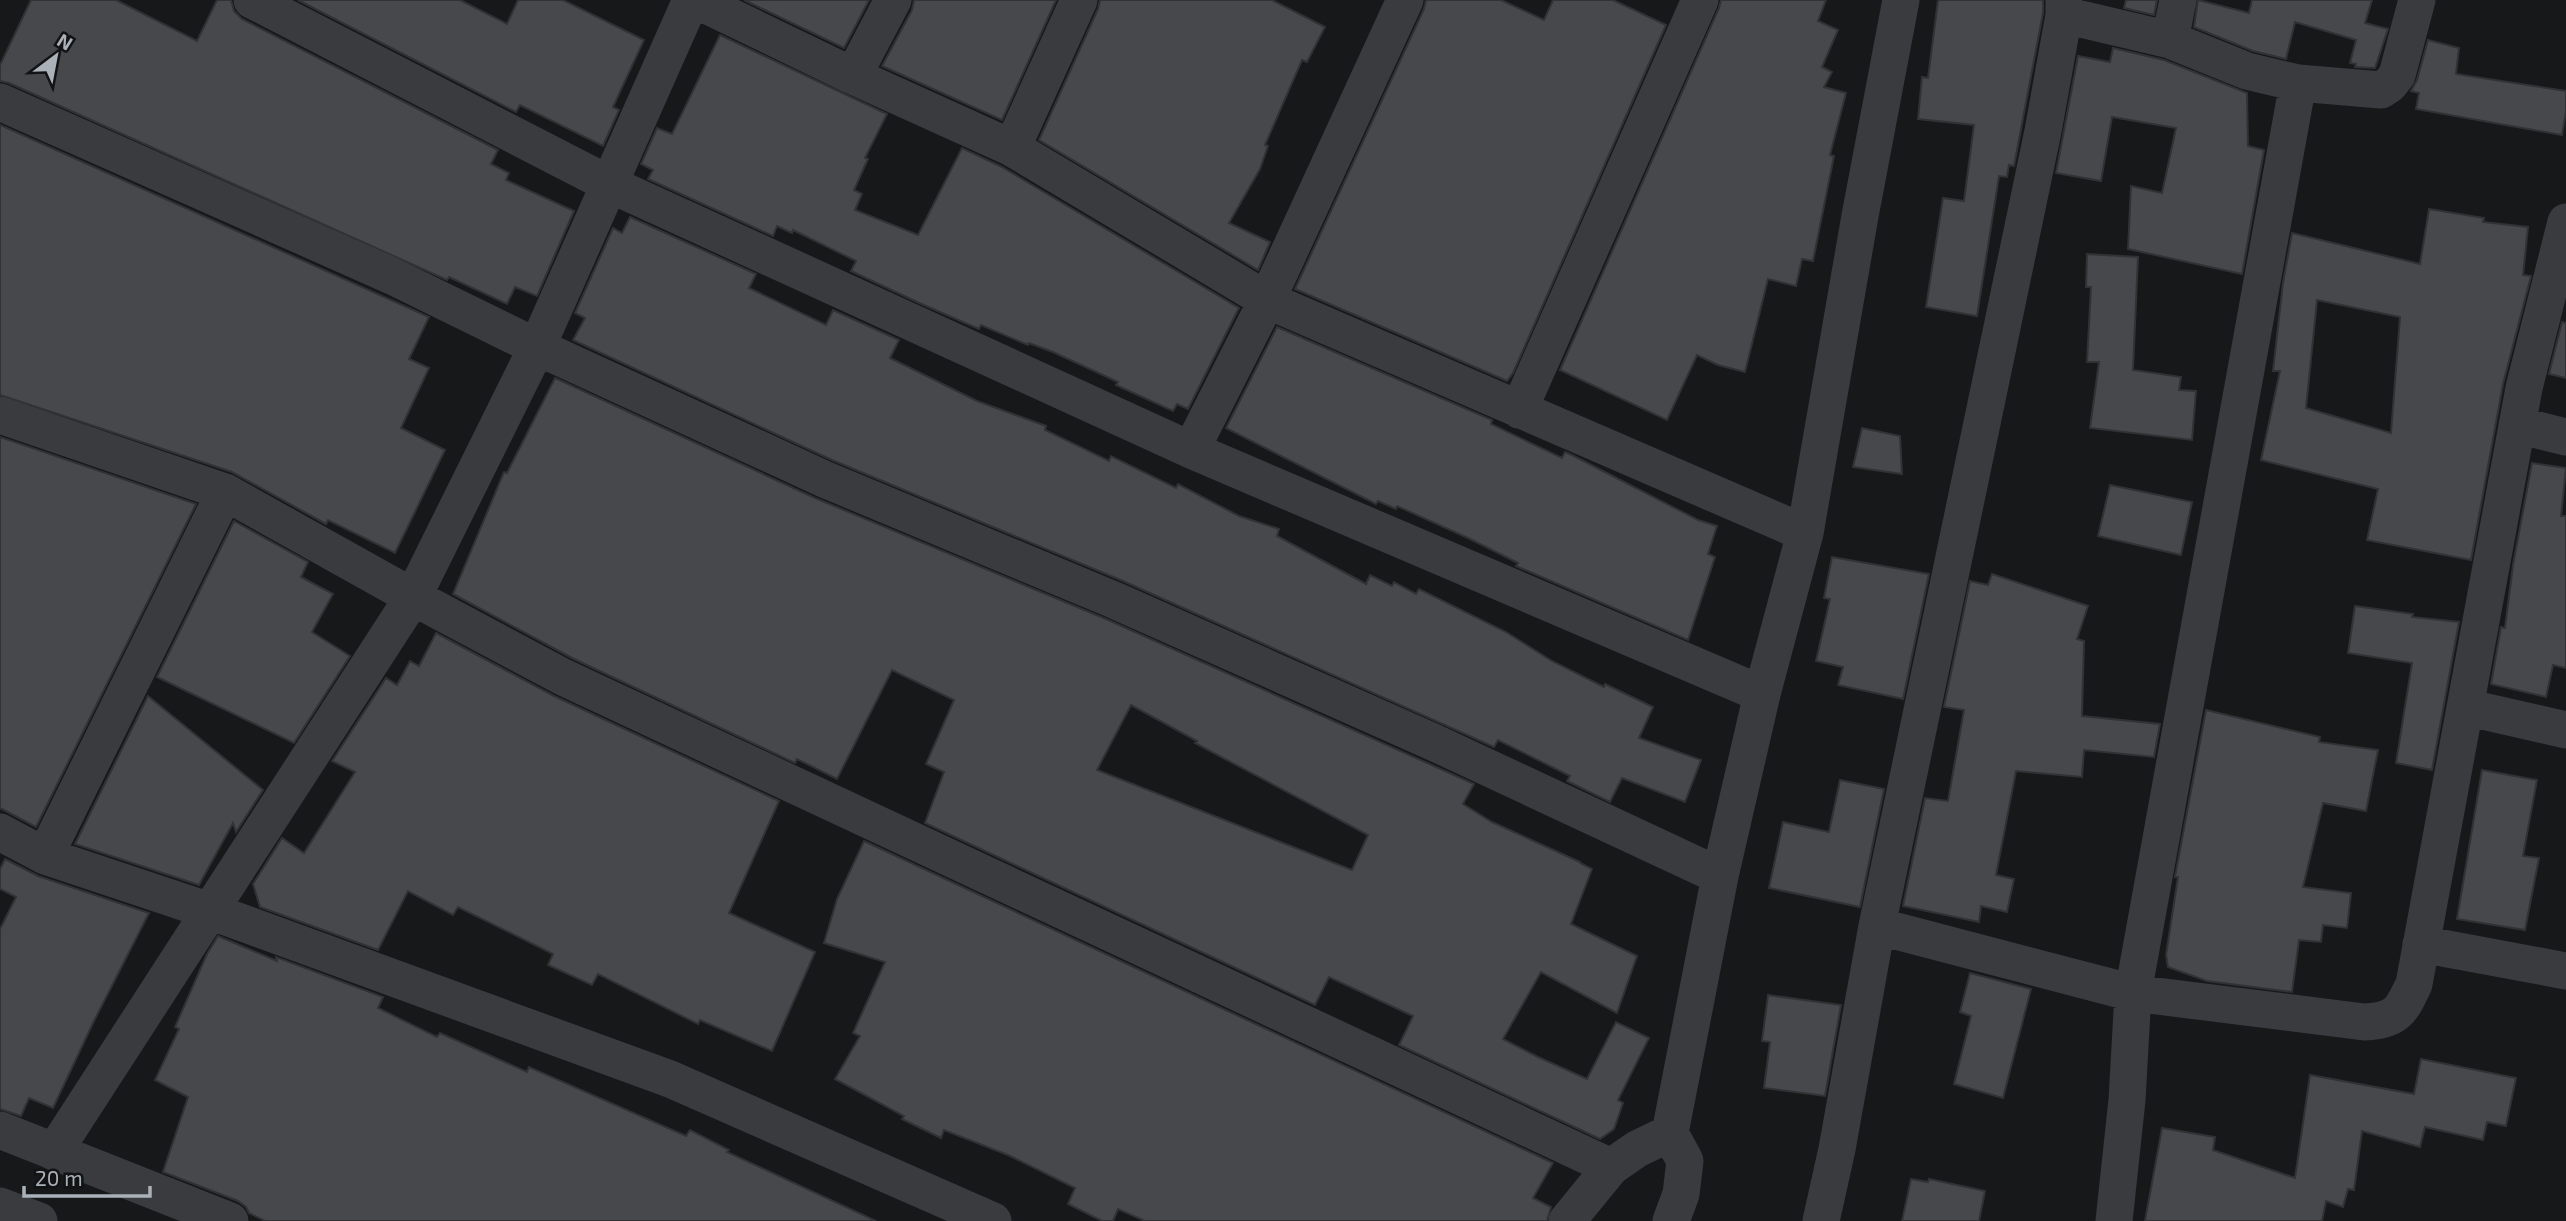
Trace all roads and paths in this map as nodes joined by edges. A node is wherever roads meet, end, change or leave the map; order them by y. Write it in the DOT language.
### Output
graph roads {
  1 [pos="252,0"];
  2 [pos="694,0"];
  3 [pos="892,0"];
  4 [pos="1079,0"];
  5 [pos="1405,0"];
  6 [pos="1700,0"];
  7 [pos="1901,0"];
  8 [pos="2178,0"];
  9 [pos="2417,0"];
  10 [pos="2064,7"];
  11 [pos="2170,40"];
  12 [pos="853,76"];
  13 [pos="2298,83"];
  14 [pos="0,102"];
  15 [pos="1012,148"];
  16 [pos="609,184"];
  17 [pos="2566,222"];
  18 [pos="2558,291"];
  19 [pos="1267,300"];
  20 [pos="537,347"];
  21 [pos="1520,410"];
  22 [pos="0,415"];
  23 [pos="2517,425"];
  24 [pos="2566,437"];
  25 [pos="1191,450"];
  26 [pos="225,492"];
  27 [pos="1805,533"];
  28 [pos="414,597"];
  29 [pos="1762,694"];
  30 [pos="2465,707"];
  31 [pos="2566,730"];
  32 [pos="0,832"];
  33 [pos="45,856"];
  34 [pos="1720,876"];
  35 [pos="210,911"];
  36 [pos="1877,926"];
  37 [pos="2421,944"];
  38 [pos="2566,971"];
  39 [pos="2133,993"];
  40 [pos="0,1130"];
  41 [pos="1670,1133"];
  42 [pos="54,1152"];
  43 [pos="1611,1167"];
  44 [pos="0,1206"];
  45 [pos="39,1221"];
  46 [pos="230,1221"];
  47 [pos="993,1221"];
  48 [pos="1567,1221"];
  49 [pos="1671,1221"];
  50 [pos="1821,1221"];
  51 [pos="2114,1221"];
  1 -- 16 [label="street"];
  2 -- 12 [label="street"];
  2 -- 16 [label="street"];
  3 -- 12 [label="street"];
  4 -- 15 [label="street"];
  5 -- 19 [label="street"];
  6 -- 21 [label="street"];
  7 -- 27 [label="street"];
  8 -- 11 [label="street"];
  9 -- 13 [label="street"];
  10 -- 11 [label="street"];
  10 -- 36 [label="street"];
  11 -- 13 [label="street"];
  12 -- 15 [label="street"];
  13 -- 39 [label="street"];
  14 -- 20 [label="street"];
  15 -- 19 [label="street"];
  16 -- 20 [label="street"];
  16 -- 25 [label="street"];
  17 -- 18 [label="street"];
  18 -- 23 [label="street"];
  19 -- 21 [label="street"];
  19 -- 25 [label="street"];
  20 -- 28 [label="street"];
  20 -- 34 [label="street"];
  21 -- 27 [label="street"];
  22 -- 26 [label="street"];
  23 -- 24 [label="street"];
  23 -- 30 [label="street"];
  25 -- 29 [label="street"];
  26 -- 28 [label="street"];
  26 -- 33 [label="street"];
  27 -- 29 [label="street"];
  28 -- 35 [label="street"];
  28 -- 43 [label="street"];
  29 -- 34 [label="street"];
  30 -- 31 [label="street"];
  30 -- 37 [label="street"];
  32 -- 33 [label="street"];
  33 -- 35 [label="street"];
  34 -- 41 [label="street"];
  35 -- 42 [label="street"];
  35 -- 47 [label="street"];
  36 -- 39 [label="street"];
  36 -- 50 [label="street"];
  37 -- 38 [label="street"];
  37 -- 39 [label="street"];
  39 -- 51 [label="street"];
  40 -- 42 [label="street"];
  41 -- 43 [label="street"];
  41 -- 49 [label="street"];
  42 -- 46 [label="street"];
  43 -- 48 [label="street"];
  44 -- 45 [label="street"];
}
